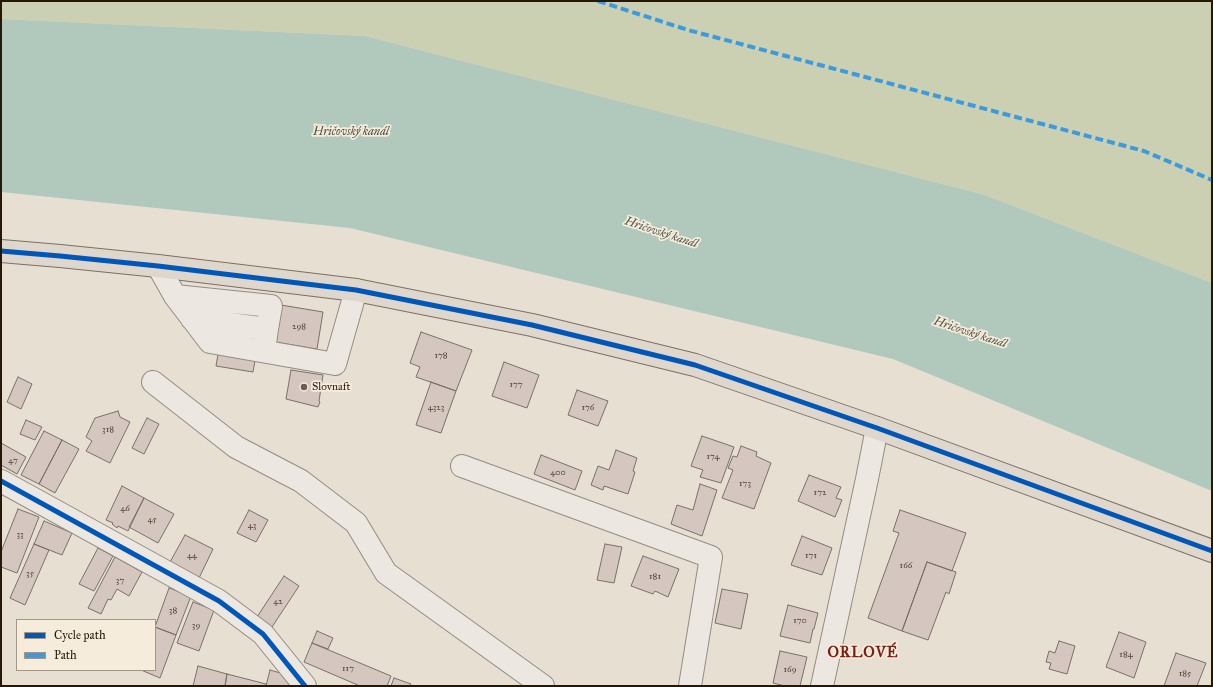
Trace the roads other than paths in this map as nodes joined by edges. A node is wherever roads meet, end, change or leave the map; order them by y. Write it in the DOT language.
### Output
graph roads {
  1 [pos="1,251"];
  2 [pos="158,266"];
  3 [pos="356,290"];
  4 [pos="175,296"];
  5 [pos="192,319"];
  6 [pos="267,329"];
  7 [pos="264,351"];
  8 [pos="153,382"];
  9 [pos="877,428"];
  10 [pos="462,466"];
  11 [pos="1,481"];
  12 [pos="1212,551"];
  13 [pos="305,686"];
  14 [pos="543,686"];
  15 [pos="690,686"];
  16 [pos="822,686"];
  1 -- 2 [label="main road"];
  2 -- 3 [label="main road"];
  2 -- 4 [label="street"];
  3 -- 7 [label="street"];
  3 -- 9 [label="main road"];
  4 -- 5 [label="street"];
  4 -- 6 [label="street"];
  5 -- 6 [label="street"];
  5 -- 7 [label="street"];
  6 -- 7 [label="street"];
  8 -- 14 [label="street"];
  9 -- 12 [label="main road"];
  9 -- 16 [label="street"];
  10 -- 15 [label="street"];
  11 -- 13 [label="street"];
}
